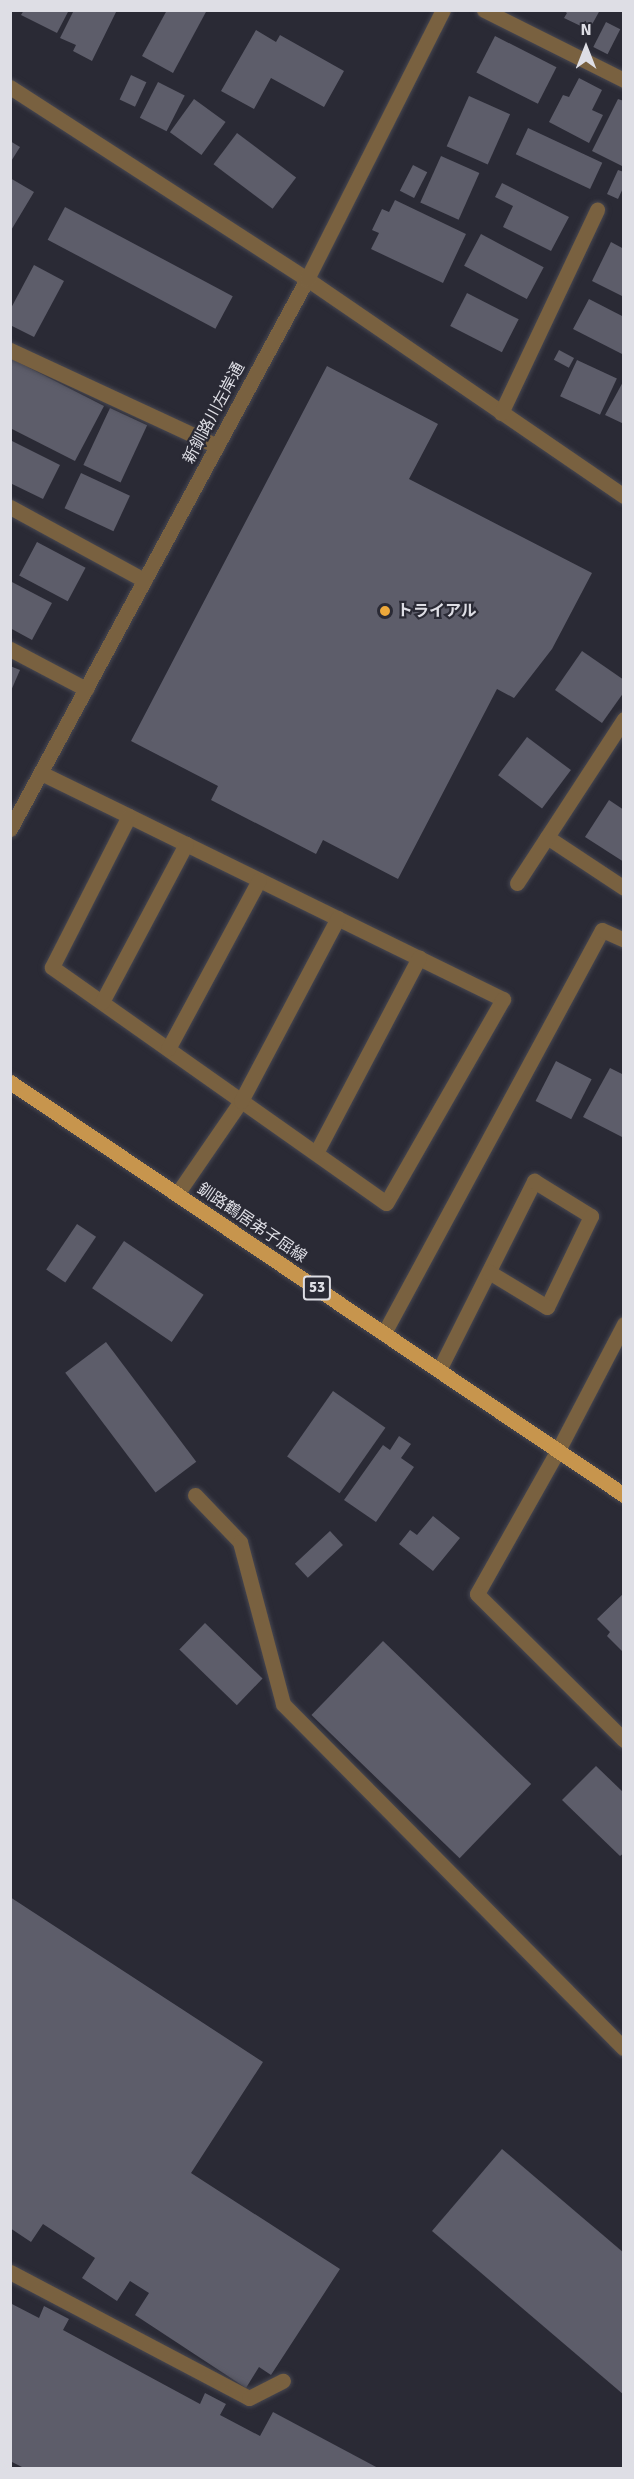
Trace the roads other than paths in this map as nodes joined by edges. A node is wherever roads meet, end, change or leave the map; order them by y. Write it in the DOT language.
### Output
graph roads {
  1 [pos="443,10"];
  2 [pos="484,10"];
  3 [pos="624,80"];
  4 [pos="10,87"];
  5 [pos="597,210"];
  6 [pos="307,279"];
  7 [pos="10,350"];
  8 [pos="501,412"];
  9 [pos="217,446"];
  10 [pos="624,496"];
  11 [pos="10,507"];
  12 [pos="144,580"];
  13 [pos="10,649"];
  14 [pos="86,689"];
  15 [pos="623,720"];
  16 [pos="41,773"];
  17 [pos="129,816"];
  18 [pos="10,829"];
  19 [pos="546,837"];
  20 [pos="186,844"];
  21 [pos="259,880"];
  22 [pos="517,883"];
  23 [pos="624,888"];
  24 [pos="338,918"];
  25 [pos="624,940"];
  26 [pos="419,958"];
  27 [pos="102,1002"];
  28 [pos="168,1049"];
  29 [pos="10,1082"];
  30 [pos="241,1101"];
  31 [pos="316,1153"];
  32 [pos="177,1194"];
  33 [pos="489,1272"];
  34 [pos="624,1324"];
  35 [pos="384,1333"];
  36 [pos="439,1370"];
  37 [pos="558,1450"];
  38 [pos="195,1495"];
  39 [pos="624,1495"];
  40 [pos="624,1740"];
  41 [pos="624,2048"];
  42 [pos="10,2272"];
  43 [pos="283,2381"];
  1 -- 6 [label="street, 新釧路川左岸通"];
  2 -- 3 [label="street"];
  4 -- 6 [label="street"];
  5 -- 8 [label="street"];
  6 -- 8 [label="street"];
  6 -- 9 [label="street, 新釧路川左岸通"];
  7 -- 9 [label="street"];
  8 -- 10 [label="street"];
  9 -- 12 [label="street, 新釧路川左岸通"];
  11 -- 12 [label="street"];
  12 -- 14 [label="street, 新釧路川左岸通"];
  13 -- 14 [label="street"];
  14 -- 16 [label="street, 新釧路川左岸通"];
  15 -- 19 [label="street"];
  16 -- 17 [label="street"];
  16 -- 18 [label="street, 新釧路川左岸通"];
  17 -- 20 [label="street"];
  17 -- 27 [label="street"];
  19 -- 22 [label="street"];
  19 -- 23 [label="street"];
  20 -- 21 [label="street"];
  20 -- 27 [label="street"];
  21 -- 24 [label="street"];
  21 -- 28 [label="street"];
  24 -- 26 [label="street"];
  24 -- 30 [label="street"];
  25 -- 35 [label="street"];
  26 -- 31 [label="street"];
  26 -- 31 [label="street"];
  27 -- 28 [label="street"];
  28 -- 30 [label="street"];
  29 -- 32 [label="main road, 釧路鶴居弟子屈線 / 53"];
  30 -- 31 [label="street"];
  30 -- 32 [label="street"];
  32 -- 35 [label="main road, 釧路鶴居弟子屈線 / 53"];
  33 -- 33 [label="street"];
  33 -- 36 [label="street"];
  34 -- 37 [label="street"];
  35 -- 36 [label="main road, 釧路鶴居弟子屈線 / 53"];
  36 -- 37 [label="main road, 釧路鶴居弟子屈線 / 53"];
  37 -- 39 [label="main road, 釧路鶴居弟子屈線 / 53"];
  37 -- 40 [label="street"];
  38 -- 41 [label="street"];
  42 -- 43 [label="street"];
}
